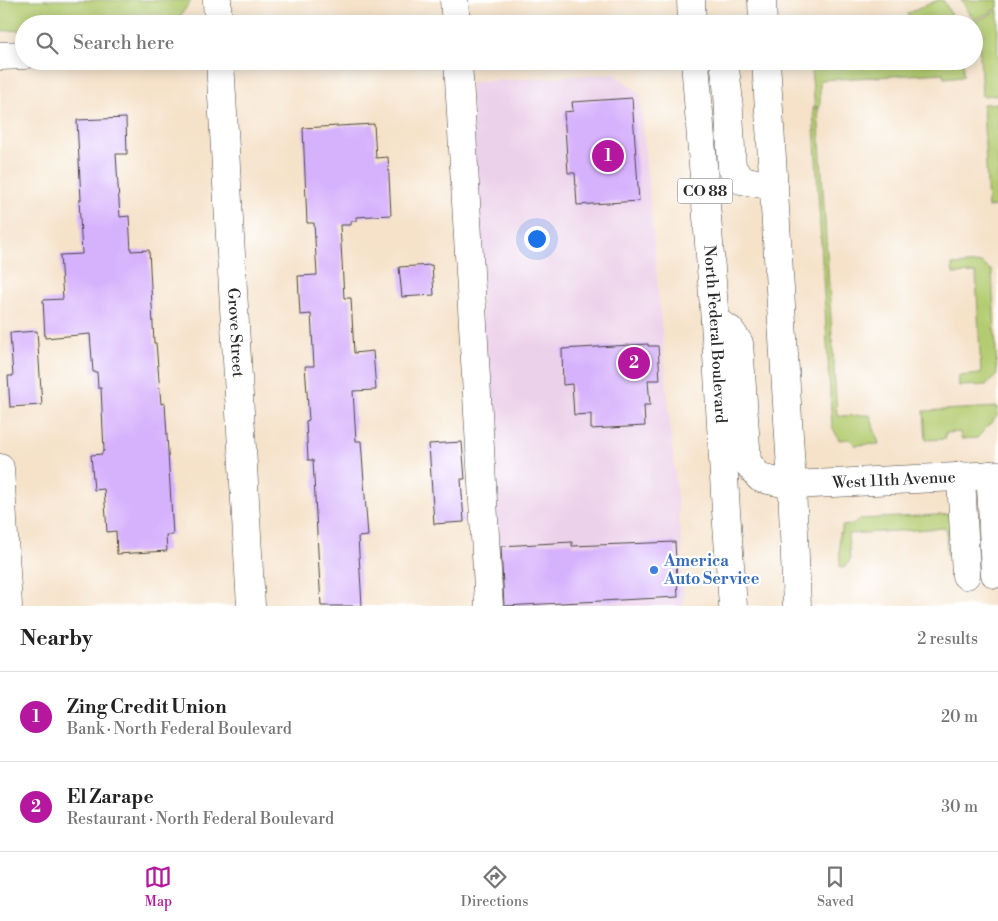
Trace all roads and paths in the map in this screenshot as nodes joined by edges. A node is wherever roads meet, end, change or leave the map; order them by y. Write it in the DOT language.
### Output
graph roads {
  1 [pos="217,0"];
  2 [pos="454,0"];
  3 [pos="691,0"];
  4 [pos="762,0"];
  5 [pos="218,15"];
  6 [pos="455,15"];
  7 [pos="692,15"];
  8 [pos="763,15"];
  9 [pos="15,55"];
  10 [pos="0,56"];
  11 [pos="221,70"];
  12 [pos="459,70"];
  13 [pos="696,70"];
  14 [pos="725,70"];
  15 [pos="767,70"];
  16 [pos="774,186"];
  17 [pos="715,321"];
  18 [pos="0,468"];
  19 [pos="994,475"];
  20 [pos="961,476"];
  21 [pos="792,485"];
  22 [pos="995,574"];
  23 [pos="966,575"];
  24 [pos="8,606"];
  25 [pos="251,606"];
  26 [pos="489,606"];
  27 [pos="734,606"];
  28 [pos="797,606"];
  1 -- 5 [label="main road"];
  2 -- 6 [label="main road"];
  3 -- 7 [label="main road"];
  4 -- 8 [label="main road"];
  9 -- 10 [label="main road"];
  11 -- 25 [label="main road, Grove Street"];
  12 -- 26 [label="main road"];
  13 -- 17 [label="main road, North Federal Boulevard / CO 88"];
  14 -- 16 [label="main road"];
  15 -- 16 [label="main road"];
  16 -- 21 [label="main road"];
  17 -- 21 [label="main road, West 11th Avenue"];
  17 -- 27 [label="main road, North Federal Boulevard / CO 88"];
  18 -- 24 [label="main road"];
  19 -- 20 [label="main road, West 11th Avenue"];
  19 -- 22 [label="main road"];
  20 -- 21 [label="main road, West 11th Avenue"];
  20 -- 23 [label="main road"];
  21 -- 28 [label="main road"];
}
